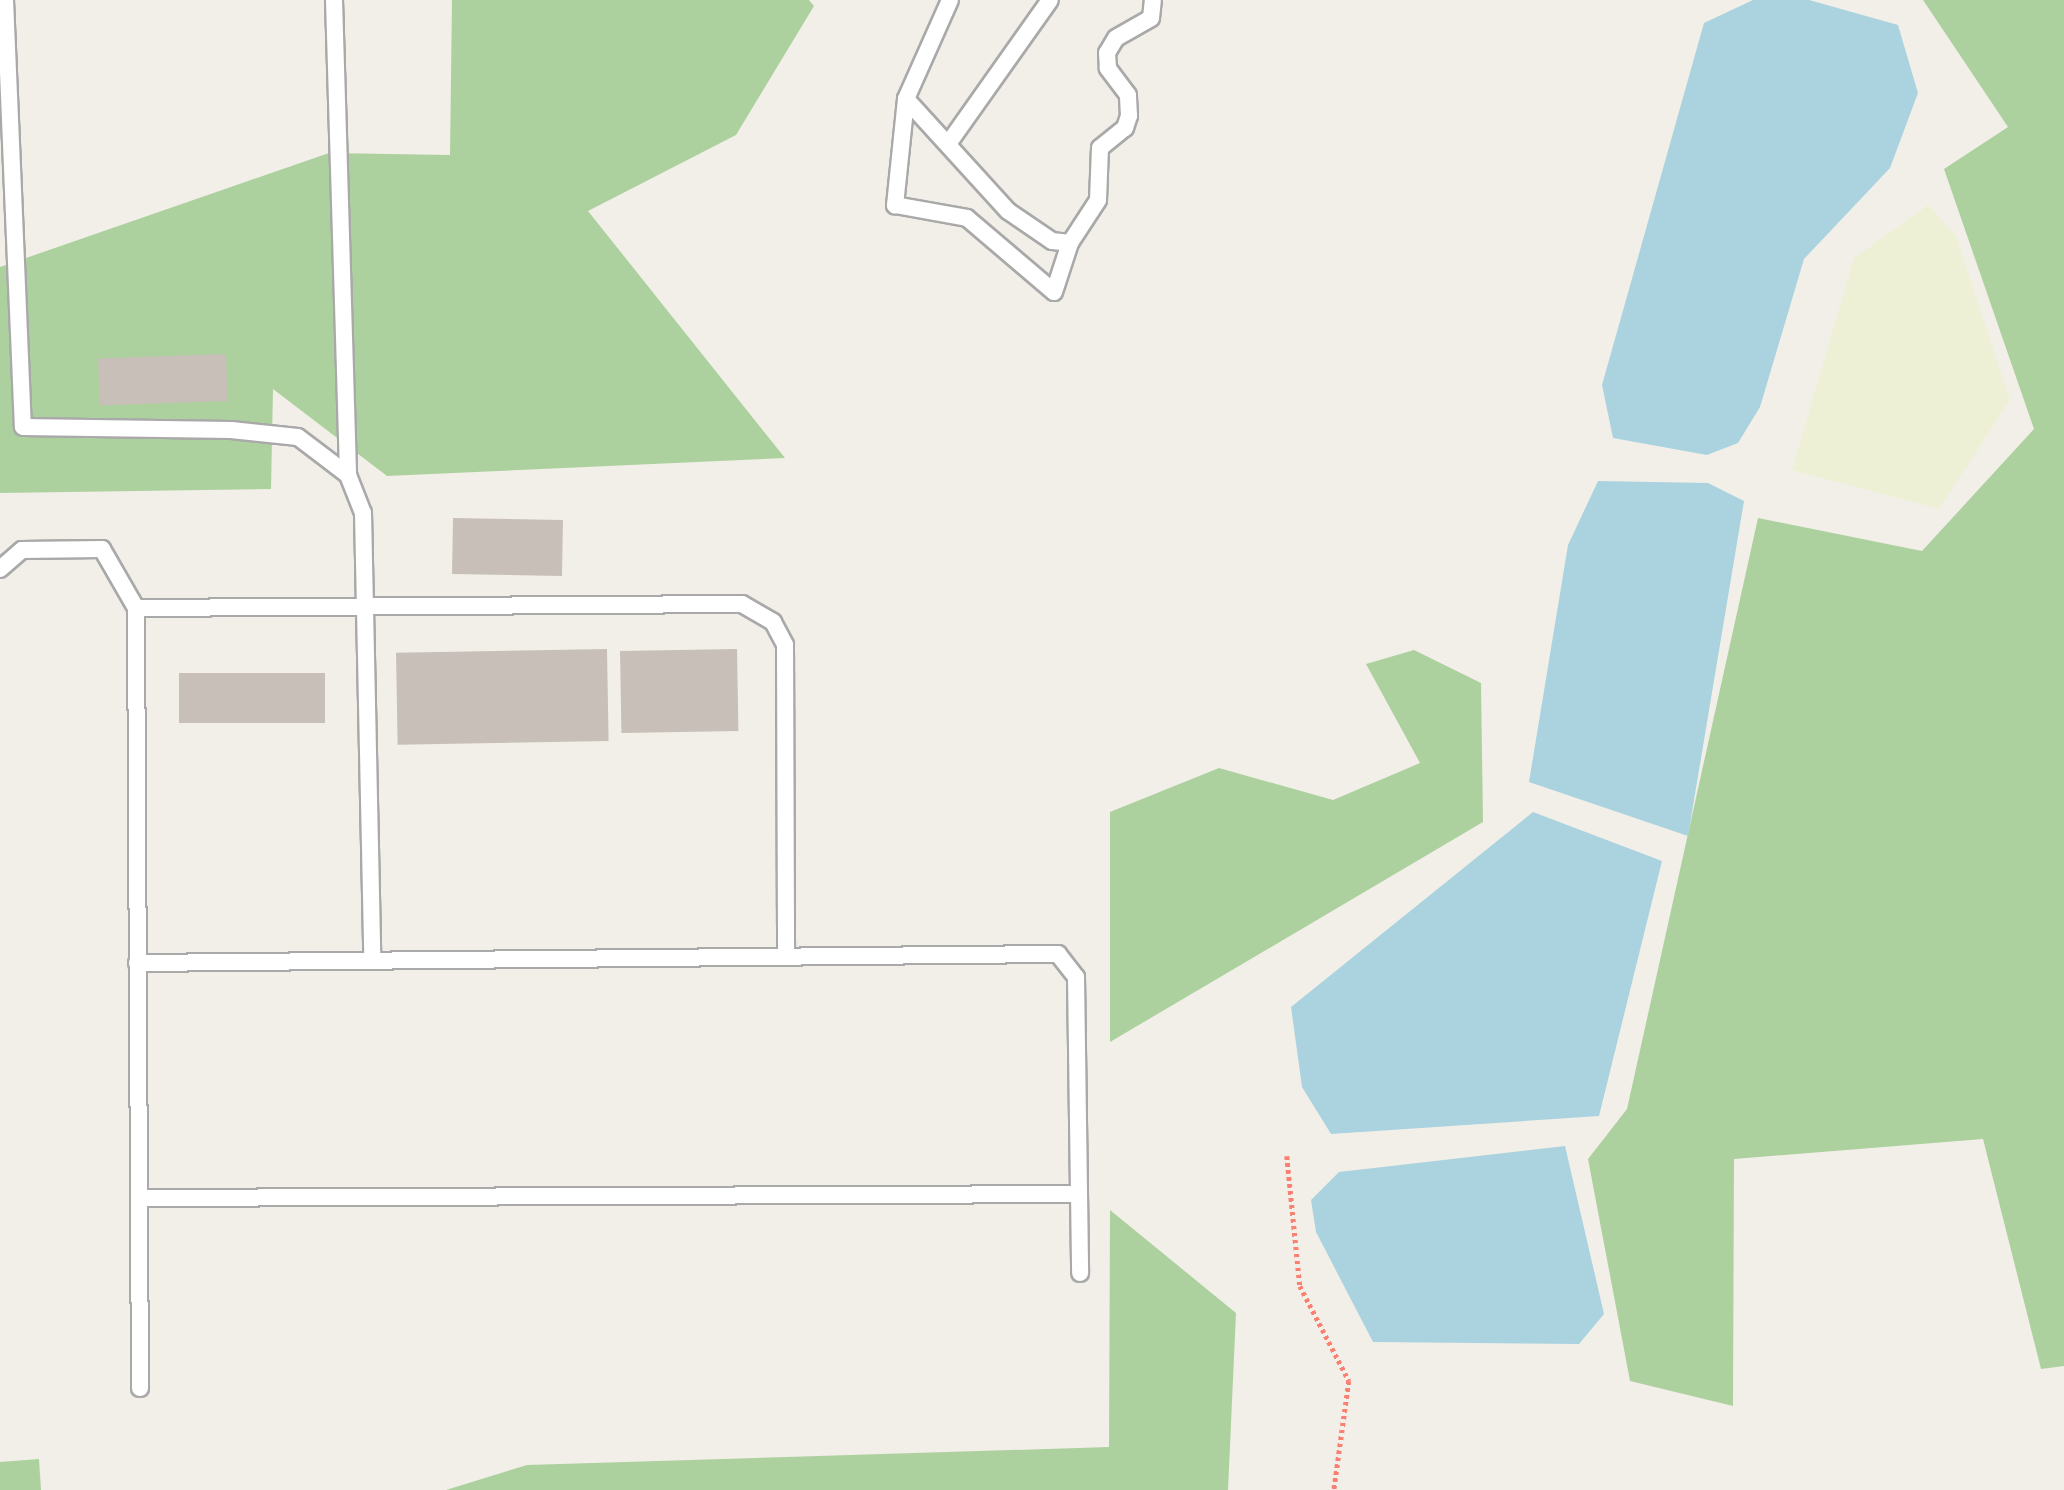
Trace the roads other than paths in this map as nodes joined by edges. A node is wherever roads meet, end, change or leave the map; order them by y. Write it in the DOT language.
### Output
graph roads {
  1 [pos="5,0"];
  2 [pos="334,0"];
  3 [pos="950,0"];
  4 [pos="1050,0"];
  5 [pos="1153,0"];
  6 [pos="906,99"];
  7 [pos="948,144"];
  8 [pos="1070,243"];
  9 [pos="348,475"];
  10 [pos="0,569"];
  11 [pos="365,607"];
  12 [pos="136,608"];
  13 [pos="786,956"];
  14 [pos="372,961"];
  15 [pos="137,963"];
  16 [pos="1079,1194"];
  17 [pos="139,1198"];
  18 [pos="1080,1273"];
  19 [pos="139,1388"];
  1 -- 9 [label="lane"];
  2 -- 9 [label="lane"];
  3 -- 6 [label="lane"];
  4 -- 7 [label="lane"];
  5 -- 8 [label="lane"];
  6 -- 7 [label="lane"];
  6 -- 8 [label="lane"];
  7 -- 8 [label="lane"];
  9 -- 11 [label="lane"];
  10 -- 12 [label="lane"];
  11 -- 12 [label="lane"];
  11 -- 13 [label="lane"];
  11 -- 14 [label="lane"];
  12 -- 15 [label="lane"];
  13 -- 14 [label="lane"];
  13 -- 16 [label="lane"];
  14 -- 15 [label="lane"];
  15 -- 17 [label="lane"];
  16 -- 17 [label="lane"];
  16 -- 18 [label="lane"];
  17 -- 19 [label="lane"];
}
